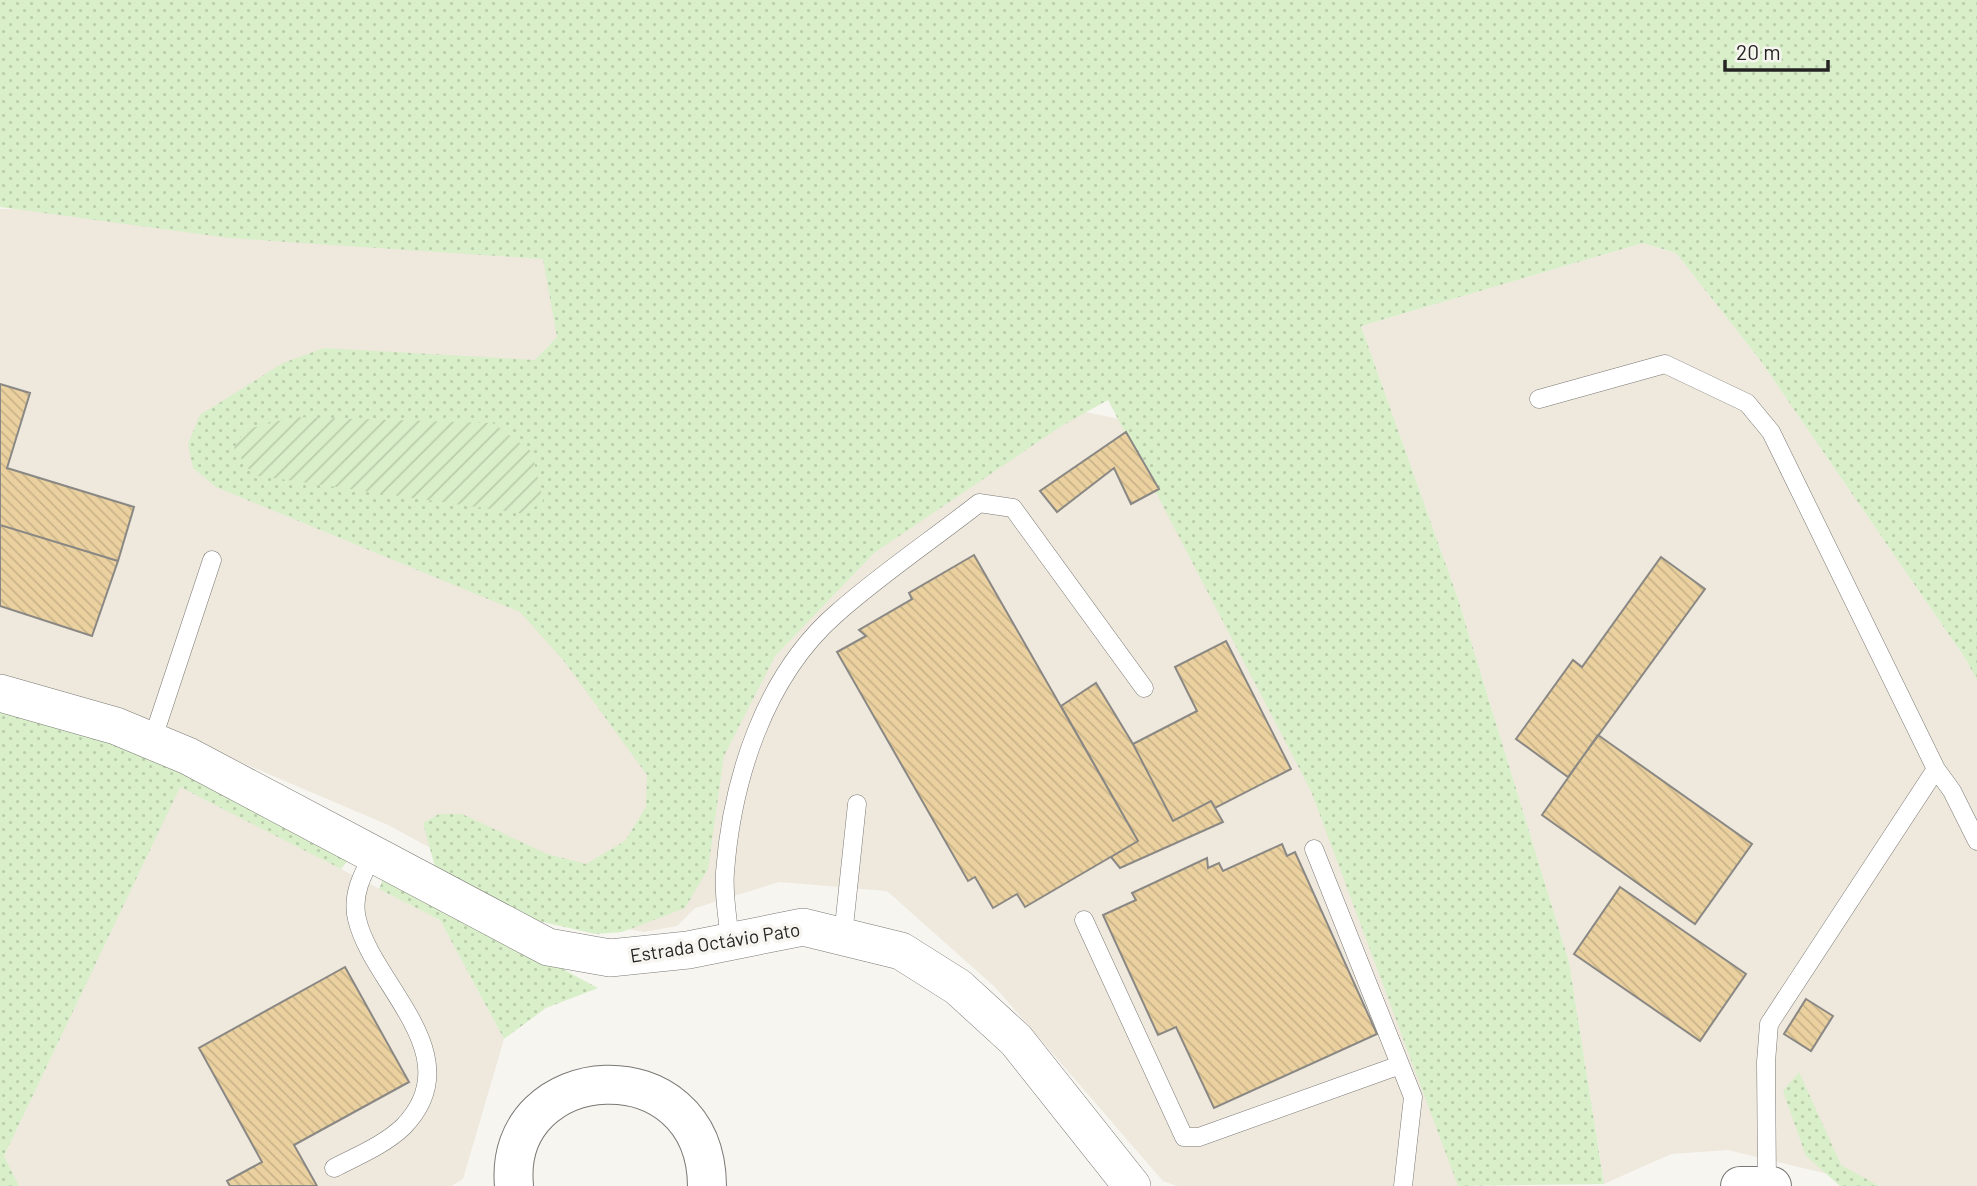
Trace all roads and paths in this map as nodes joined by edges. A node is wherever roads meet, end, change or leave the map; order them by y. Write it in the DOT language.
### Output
graph roads {
  1 [pos="1539,399"];
  2 [pos="212,560"];
  3 [pos="1144,688"];
  4 [pos="0,693"];
  5 [pos="152,741"];
  6 [pos="1936,769"];
  7 [pos="857,804"];
  8 [pos="1977,841"];
  9 [pos="1314,849"];
  10 [pos="374,853"];
  11 [pos="1084,920"];
  12 [pos="843,936"];
  13 [pos="730,941"];
  14 [pos="1400,1065"];
  15 [pos="334,1168"];
  16 [pos="513,1185"];
  17 [pos="707,1186"];
  18 [pos="1132,1186"];
  19 [pos="1402,1186"];
  20 [pos="1759,1186"];
  1 -- 6 [label="lane"];
  2 -- 5 [label="lane"];
  3 -- 13 [label="lane"];
  4 -- 5 [label="street, Estrada Octávio Pato"];
  5 -- 10 [label="street, Estrada Octávio Pato"];
  6 -- 8 [label="lane"];
  6 -- 20 [label="lane"];
  7 -- 12 [label="lane"];
  9 -- 14 [label="lane"];
  10 -- 13 [label="street, Estrada Octávio Pato"];
  10 -- 15 [label="lane"];
  11 -- 14 [label="lane"];
  12 -- 13 [label="street, Estrada Octávio Pato"];
  12 -- 18 [label="street, Estrada Octávio Pato"];
  14 -- 19 [label="lane"];
  16 -- 17 [label="street"];
}
